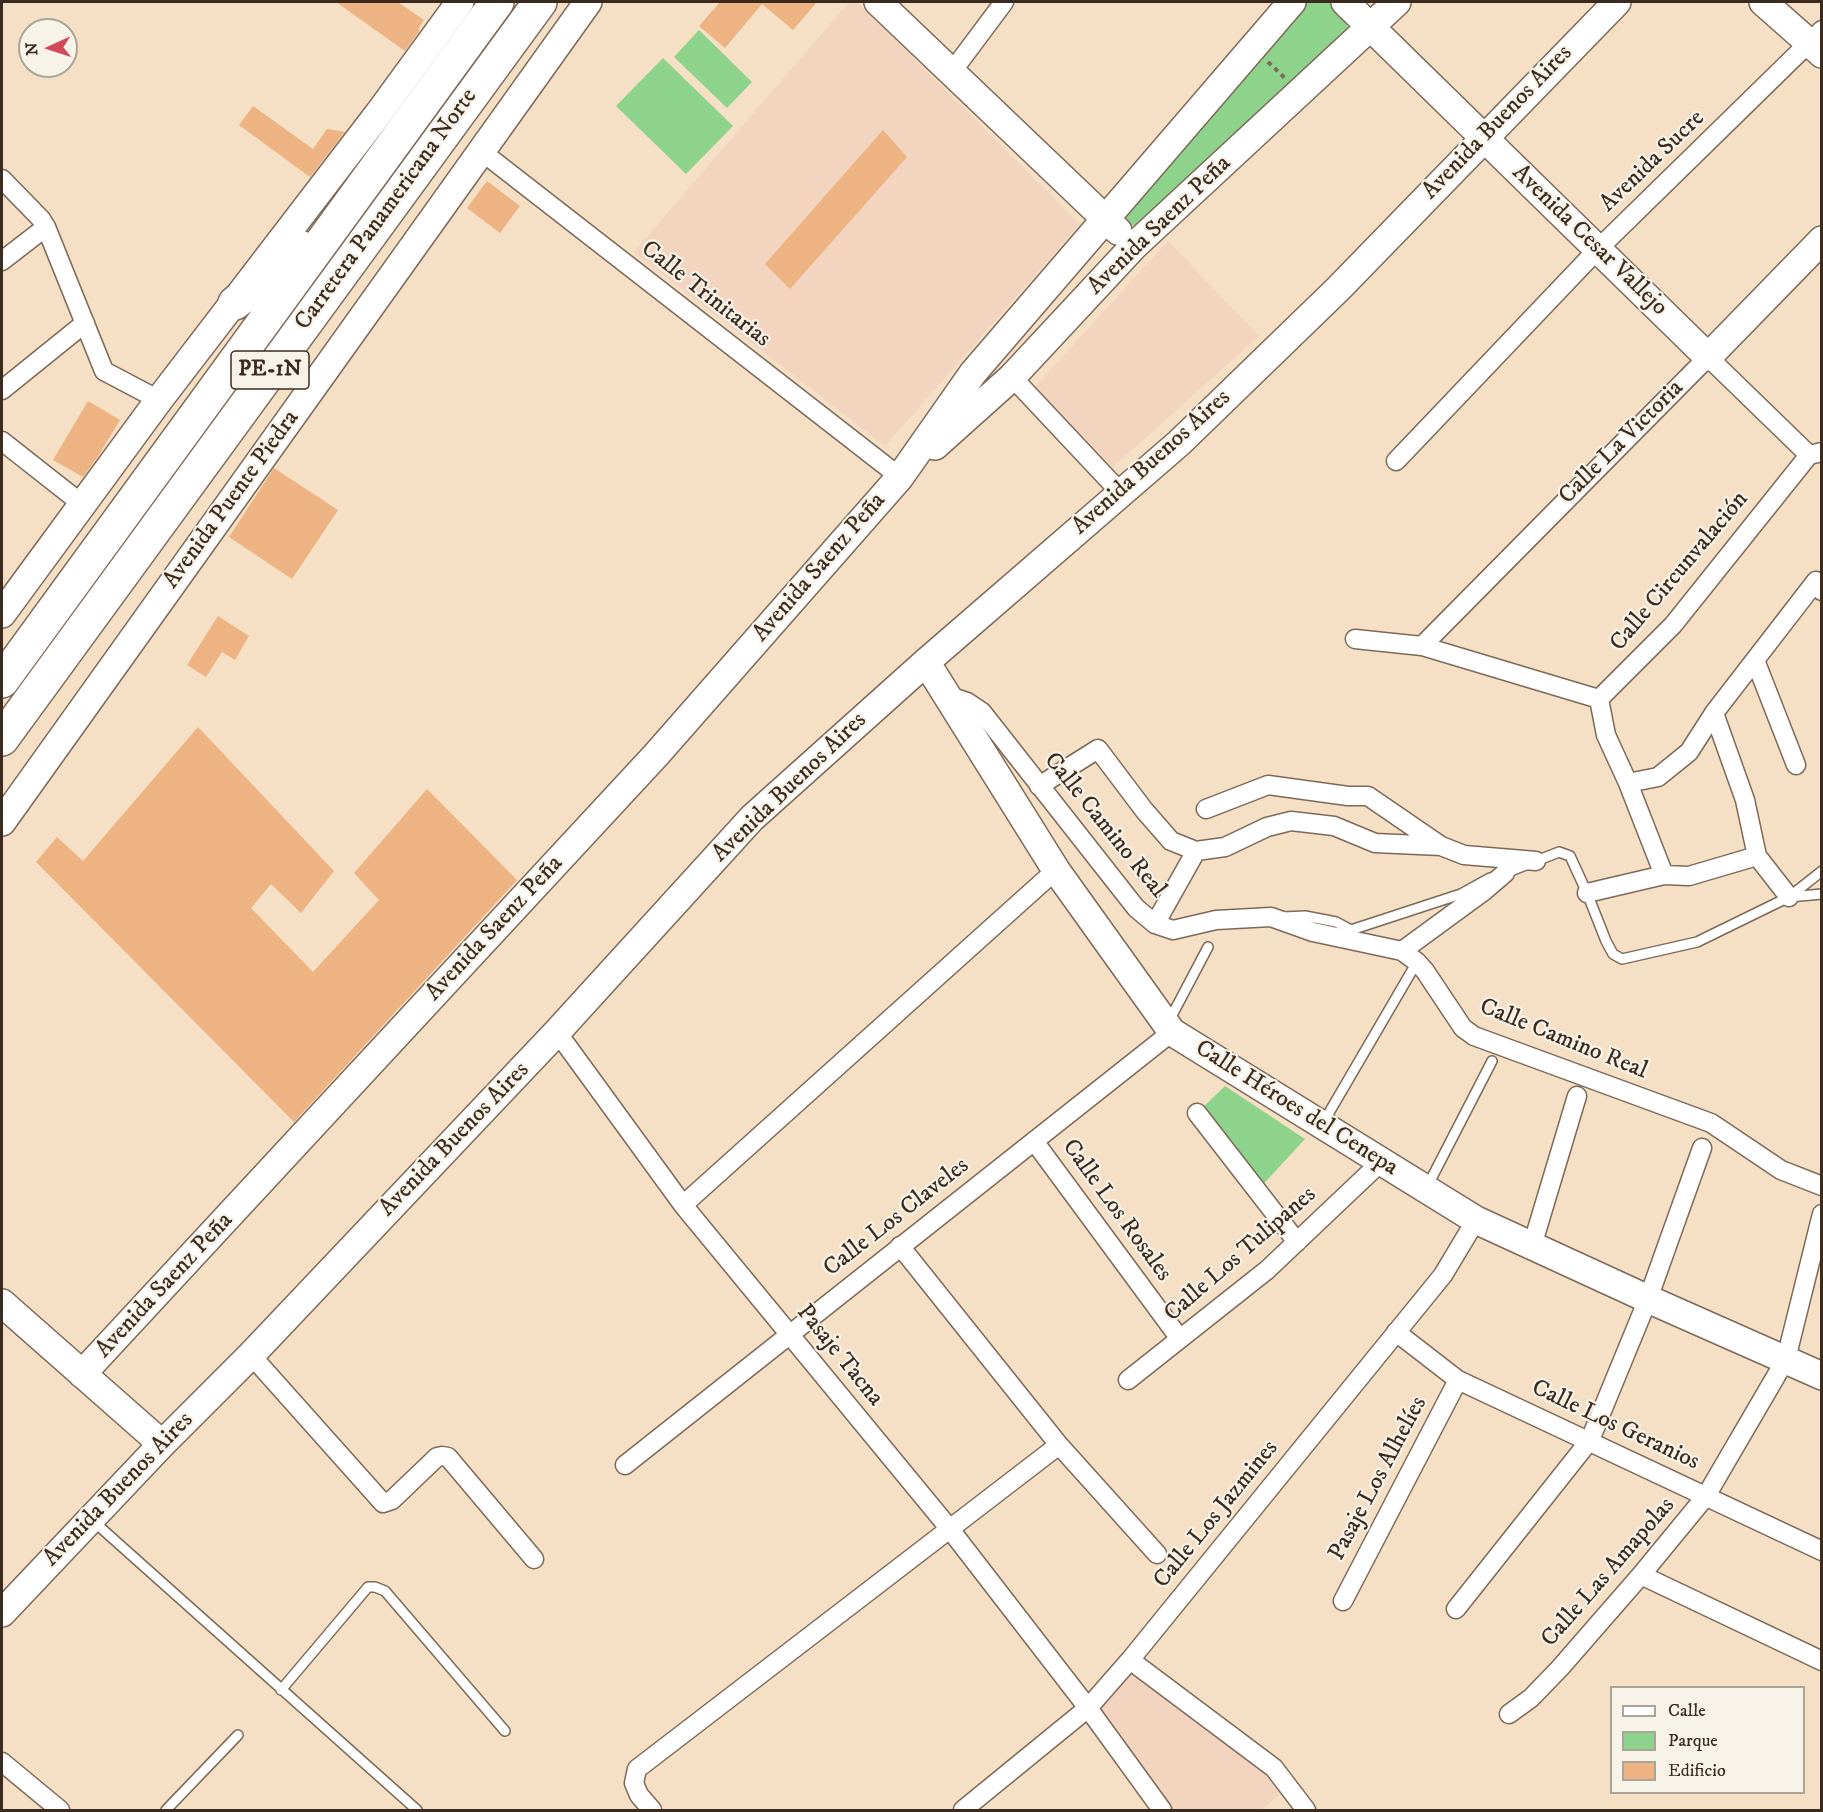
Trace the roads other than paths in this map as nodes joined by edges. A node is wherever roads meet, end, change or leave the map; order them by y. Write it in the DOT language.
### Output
graph roads {
  1 [pos="460,2"];
  2 [pos="497,2"];
  3 [pos="540,2"];
  4 [pos="588,2"];
  5 [pos="878,2"];
  6 [pos="1004,2"];
  7 [pos="1292,2"];
  8 [pos="1345,2"];
  9 [pos="1397,2"];
  10 [pos="1617,2"];
  11 [pos="1763,2"];
  12 [pos="1371,27"];
  13 [pos="1817,42"];
  14 [pos="951,73"];
  15 [pos="1484,137"];
  16 [pos="481,151"];
  17 [pos="2,179"];
  18 [pos="360,189"];
  19 [pos="1106,219"];
  20 [pos="46,227"];
  21 [pos="1821,240"];
  22 [pos="1134,246"];
  23 [pos="1598,249"];
  24 [pos="2,261"];
  25 [pos="235,303"];
  26 [pos="85,322"];
  27 [pos="1708,357"];
  28 [pos="1012,377"];
  29 [pos="2,390"];
  30 [pos="159,400"];
  31 [pos="2,441"];
  32 [pos="1815,453"];
  33 [pos="1395,461"];
  34 [pos="900,477"];
  35 [pos="1121,493"];
  36 [pos="82,504"];
  37 [pos="1821,591"];
  38 [pos="2,614"];
  39 [pos="1355,639"];
  40 [pos="1422,646"];
  41 [pos="1755,660"];
  42 [pos="926,662"];
  43 [pos="2,681"];
  44 [pos="946,695"];
  45 [pos="1599,699"];
  46 [pos="1714,713"];
  47 [pos="2,739"];
  48 [pos="1796,765"];
  49 [pos="1628,783"];
  50 [pos="1040,786"];
  51 [pos="1206,809"];
  52 [pos="2,822"];
  53 [pos="1441,846"];
  54 [pos="1196,851"];
  55 [pos="1757,856"];
  56 [pos="1536,861"];
  57 [pos="1056,870"];
  58 [pos="1821,871"];
  59 [pos="1505,873"];
  60 [pos="1664,875"];
  61 [pos="1587,893"];
  62 [pos="1821,894"];
  63 [pos="1789,897"];
  64 [pos="1271,917"];
  65 [pos="1155,924"];
  66 [pos="1209,947"];
  67 [pos="1409,956"];
  68 [pos="1169,1029"];
  69 [pos="557,1032"];
  70 [pos="1492,1061"];
  71 [pos="1577,1096"];
  72 [pos="1197,1113"];
  73 [pos="1321,1125"];
  74 [pos="1034,1141"];
  75 [pos="1702,1148"];
  76 [pos="1381,1162"];
  77 [pos="1821,1186"];
  78 [pos="1426,1189"];
  79 [pos="684,1205"];
  80 [pos="1821,1214"];
  81 [pos="1476,1220"];
  82 [pos="1297,1242"];
  83 [pos="900,1246"];
  84 [pos="1532,1246"];
  85 [pos="1648,1299"];
  86 [pos="2,1303"];
  87 [pos="1396,1332"];
  88 [pos="789,1334"];
  89 [pos="1180,1339"];
  90 [pos="251,1355"];
  91 [pos="1786,1359"];
  92 [pos="82,1374"];
  93 [pos="1821,1376"];
  94 [pos="1128,1380"];
  95 [pos="1458,1380"];
  96 [pos="1590,1440"];
  97 [pos="162,1444"];
  98 [pos="1059,1445"];
  99 [pos="625,1465"];
  100 [pos="1706,1496"];
  101 [pos="90,1519"];
  102 [pos="949,1528"];
  103 [pos="1821,1551"];
  104 [pos="1157,1554"];
  105 [pos="534,1559"];
  106 [pos="1641,1575"];
  107 [pos="1343,1601"];
  108 [pos="1456,1609"];
  109 [pos="2,1613"];
  110 [pos="1130,1660"];
  111 [pos="1821,1661"];
  112 [pos="281,1690"];
  113 [pos="1088,1708"];
  114 [pos="1509,1714"];
  115 [pos="505,1731"];
  116 [pos="238,1735"];
  117 [pos="2,1762"];
  118 [pos="60,1810"];
  119 [pos="166,1810"];
  120 [pos="417,1810"];
  121 [pos="652,1810"];
  122 [pos="966,1810"];
  123 [pos="1162,1810"];
  124 [pos="1306,1810"];
  1 -- 25 [label="main road"];
  2 -- 18 [label="highway, Carretera Panamericana Norte / PE-1N"];
  3 -- 47 [label="highway, Carretera Panamericana Norte / PE-1N"];
  4 -- 16 [label="main road, Avenida Puente Piedra"];
  5 -- 14 [label="main road"];
  6 -- 14 [label="street"];
  7 -- 19 [label="main road, Avenida Saenz Peña"];
  8 -- 12 [label="main road, Avenida Cesar Vallejo"];
  9 -- 12 [label="main road, Avenida Saenz Peña"];
  10 -- 15 [label="main road, Avenida Buenos Aires"];
  11 -- 13 [label="main road"];
  12 -- 15 [label="main road, Avenida Cesar Vallejo"];
  12 -- 22 [label="main road, Avenida Saenz Peña"];
  13 -- 23 [label="street, Avenida Sucre"];
  14 -- 19 [label="main road"];
  15 -- 23 [label="main road, Avenida Cesar Vallejo"];
  15 -- 35 [label="main road, Avenida Buenos Aires"];
  16 -- 34 [label="street, Calle Trinitarias"];
  16 -- 52 [label="main road, Avenida Puente Piedra"];
  17 -- 20 [label="street"];
  18 -- 25 [label="highway"];
  18 -- 43 [label="highway, Carretera Panamericana Norte / PE-1N"];
  19 -- 22 [label="main road"];
  19 -- 34 [label="main road, Avenida Saenz Peña"];
  20 -- 24 [label="street"];
  20 -- 26 [label="street"];
  21 -- 27 [label="main road, Calle La Victoria"];
  22 -- 28 [label="main road, Avenida Saenz Peña"];
  23 -- 27 [label="main road, Avenida Cesar Vallejo"];
  23 -- 33 [label="street, Avenida Sucre"];
  25 -- 30 [label="main road"];
  26 -- 29 [label="street"];
  26 -- 30 [label="street"];
  27 -- 32 [label="street, Avenida Cesar Vallejo"];
  27 -- 40 [label="street, Calle La Victoria"];
  28 -- 34 [label="main road, Avenida Saenz Peña"];
  28 -- 35 [label="street"];
  30 -- 36 [label="main road"];
  31 -- 36 [label="street"];
  32 -- 45 [label="street, Calle Circunvalación"];
  34 -- 92 [label="main road, Avenida Saenz Peña"];
  35 -- 42 [label="main road, Avenida Buenos Aires"];
  36 -- 38 [label="main road"];
  37 -- 41 [label="street"];
  39 -- 40 [label="street"];
  40 -- 45 [label="street"];
  41 -- 46 [label="street"];
  41 -- 48 [label="street"];
  42 -- 44 [label="main road, Calle Héroes del Cenepa"];
  42 -- 69 [label="main road, Avenida Buenos Aires"];
  44 -- 50 [label="street, Calle Camino Real"];
  44 -- 57 [label="main road, Calle Héroes del Cenepa"];
  45 -- 49 [label="street"];
  46 -- 49 [label="street"];
  46 -- 55 [label="street"];
  49 -- 60 [label="street"];
  50 -- 54 [label="street"];
  50 -- 65 [label="street, Calle Camino Real"];
  51 -- 53 [label="street"];
  53 -- 54 [label="street"];
  53 -- 56 [label="street"];
  54 -- 65 [label="street"];
  55 -- 60 [label="street"];
  55 -- 63 [label="street"];
  56 -- 59 [label="lane"];
  56 -- 61 [label="lane"];
  57 -- 68 [label="main road, Calle Héroes del Cenepa"];
  57 -- 79 [label="street"];
  58 -- 63 [label="lane"];
  59 -- 64 [label="lane"];
  59 -- 67 [label="street"];
  60 -- 61 [label="street"];
  61 -- 63 [label="lane"];
  62 -- 63 [label="lane"];
  64 -- 65 [label="street, Calle Camino Real"];
  64 -- 67 [label="street, Calle Camino Real"];
  66 -- 68 [label="lane"];
  67 -- 73 [label="lane"];
  67 -- 77 [label="street, Calle Camino Real"];
  68 -- 73 [label="main road, Calle Héroes del Cenepa"];
  68 -- 74 [label="street, Calle Los Claveles"];
  69 -- 79 [label="street, Pasaje Tacna"];
  69 -- 90 [label="main road, Avenida Buenos Aires"];
  70 -- 78 [label="lane"];
  71 -- 84 [label="street"];
  72 -- 82 [label="street"];
  73 -- 76 [label="main road, Calle Héroes del Cenepa"];
  74 -- 83 [label="street, Calle Los Claveles"];
  74 -- 89 [label="street, Calle Los Rosales"];
  75 -- 85 [label="street"];
  76 -- 78 [label="main road, Calle Héroes del Cenepa"];
  76 -- 82 [label="street, Calle Los Tulipanes"];
  78 -- 81 [label="main road, Calle Héroes del Cenepa"];
  79 -- 88 [label="street, Pasaje Tacna"];
  80 -- 91 [label="street, Calle Las Amapolas"];
  81 -- 84 [label="main road, Calle Héroes del Cenepa"];
  81 -- 87 [label="street, Calle Los Jazmines"];
  82 -- 89 [label="street, Calle Los Tulipanes"];
  83 -- 88 [label="street, Calle Los Claveles"];
  83 -- 98 [label="street"];
  84 -- 85 [label="main road, Calle Héroes del Cenepa"];
  85 -- 91 [label="main road, Calle Héroes del Cenepa"];
  85 -- 96 [label="street"];
  86 -- 92 [label="main road"];
  87 -- 95 [label="street, Calle Los Geranios"];
  87 -- 110 [label="street, Calle Los Jazmines"];
  88 -- 99 [label="street, Calle Los Claveles"];
  88 -- 102 [label="street, Pasaje Tacna"];
  89 -- 94 [label="street, Calle Los Tulipanes"];
  90 -- 97 [label="main road, Avenida Buenos Aires"];
  90 -- 105 [label="street"];
  91 -- 93 [label="main road, Calle Héroes del Cenepa"];
  91 -- 100 [label="street, Calle Las Amapolas"];
  92 -- 97 [label="main road"];
  95 -- 96 [label="street, Calle Los Geranios"];
  95 -- 107 [label="street, Pasaje Los Alhelíes"];
  96 -- 100 [label="street, Calle Los Geranios"];
  96 -- 108 [label="street"];
  97 -- 101 [label="main road, Avenida Buenos Aires"];
  98 -- 102 [label="street"];
  98 -- 104 [label="street"];
  100 -- 103 [label="street, Calle Los Geranios"];
  100 -- 106 [label="street, Calle Las Amapolas"];
  101 -- 109 [label="main road, Avenida Buenos Aires"];
  101 -- 112 [label="lane"];
  102 -- 113 [label="street, Pasaje Tacna"];
  102 -- 121 [label="street"];
  106 -- 111 [label="street"];
  106 -- 114 [label="street, Calle Las Amapolas"];
  110 -- 113 [label="street, Calle Los Jazmines"];
  110 -- 124 [label="street"];
  112 -- 115 [label="lane"];
  112 -- 120 [label="lane"];
  113 -- 122 [label="street, Calle Los Jazmines"];
  113 -- 123 [label="street, Pasaje Tacna"];
  116 -- 119 [label="lane"];
  117 -- 118 [label="street"];
}
